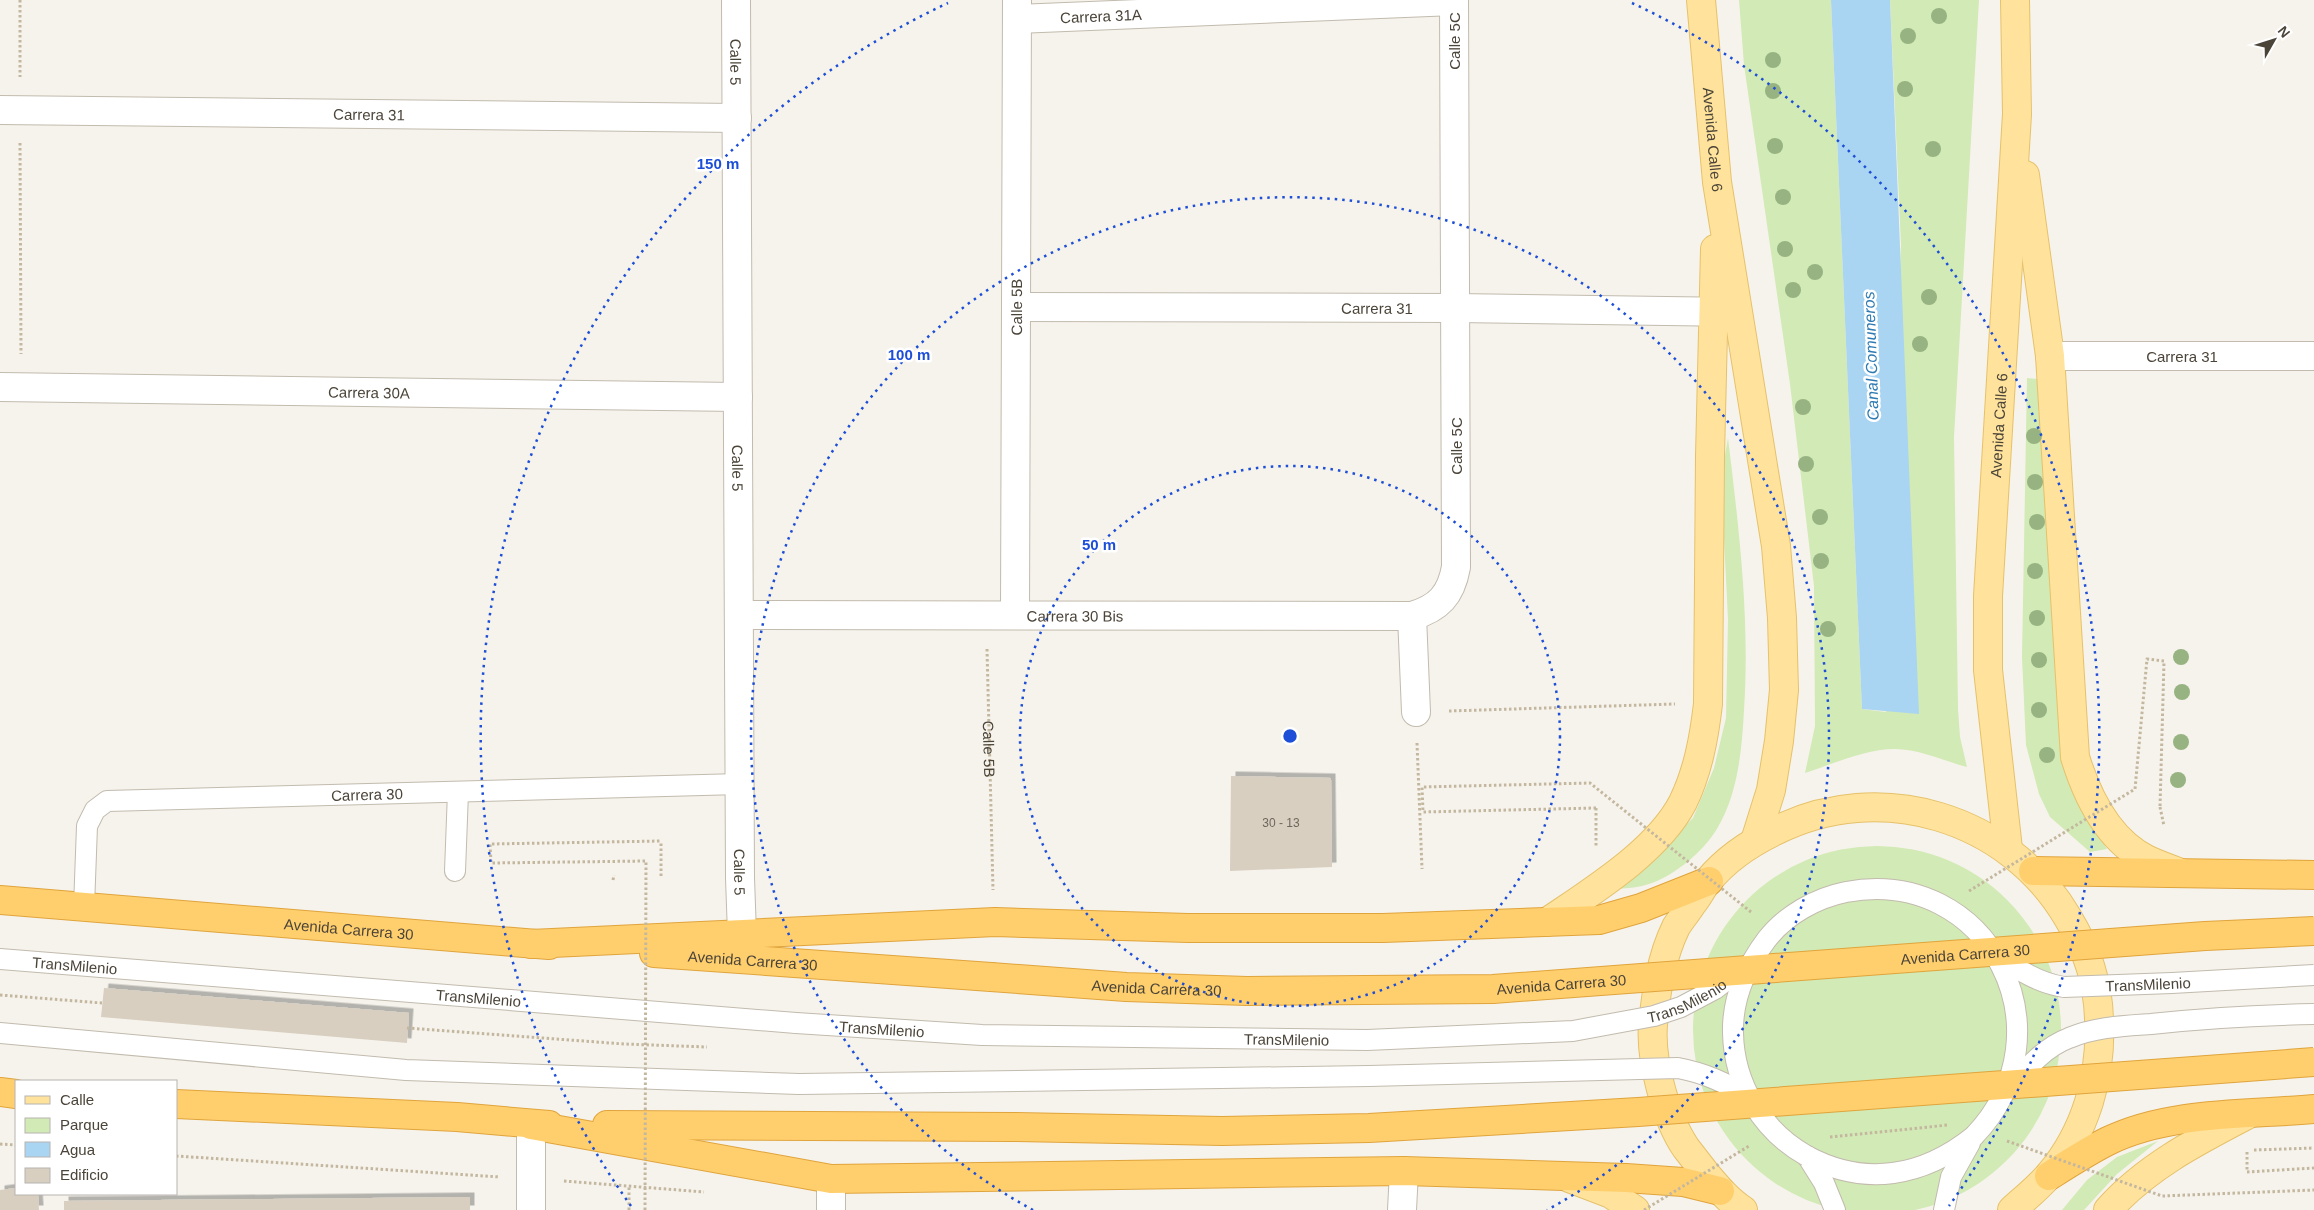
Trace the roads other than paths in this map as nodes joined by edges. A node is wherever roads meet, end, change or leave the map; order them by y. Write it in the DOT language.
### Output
graph roads {
  1 [pos="736,0"];
  2 [pos="1701,0"];
  3 [pos="2015,0"];
  4 [pos="1454,1"];
  5 [pos="1017,9"];
  6 [pos="10,110"];
  7 [pos="2017,114"];
  8 [pos="737,118"];
  9 [pos="1016,307"];
  10 [pos="1456,308"];
  11 [pos="1726,311"];
  12 [pos="2050,356"];
  13 [pos="2314,356"];
  14 [pos="10,387"];
  15 [pos="738,397"];
  16 [pos="739,615"];
  17 [pos="1015,616"];
  18 [pos="1412,616"];
  19 [pos="1416,712"];
  20 [pos="740,784"];
  21 [pos="458,792"];
  22 [pos="1755,841"];
  23 [pos="2008,849"];
  24 [pos="456,871"];
  25 [pos="2033,871"];
  26 [pos="2182,873"];
  27 [pos="2314,875"];
  28 [pos="1708,881"];
  29 [pos="0,900"];
  30 [pos="84,907"];
  31 [pos="1547,922"];
  32 [pos="2314,931"];
  33 [pos="742,934"];
  34 [pos="531,944"];
  35 [pos="1992,951"];
  36 [pos="0,959"];
  37 [pos="1750,962"];
  38 [pos="2314,975"];
  39 [pos="2314,1014"];
  40 [pos="0,1033"];
  41 [pos="2314,1062"];
  42 [pos="2006,1091"];
  43 [pos="0,1092"];
  44 [pos="15,1094"];
  45 [pos="1749,1098"];
  46 [pos="178,1104"];
  47 [pos="2314,1109"];
  48 [pos="2247,1115"];
  49 [pos="531,1125"];
  50 [pos="1974,1136"];
  51 [pos="1807,1156"];
  52 [pos="1404,1172"];
  53 [pos="2049,1176"];
  54 [pos="1565,1177"];
  55 [pos="831,1179"];
  56 [pos="1735,1204"];
  57 [pos="531,1210"];
  58 [pos="831,1210"];
  59 [pos="1402,1210"];
  60 [pos="1635,1210"];
  61 [pos="1835,1210"];
  62 [pos="1944,1210"];
  63 [pos="2012,1210"];
  64 [pos="2108,1210"];
  1 -- 8 [label="street, Calle 5"];
  2 -- 11 [label="main road, Avenida Calle 6"];
  3 -- 7 [label="main road, Avenida Calle 6"];
  4 -- 5 [label="street, Carrera 31A"];
  4 -- 10 [label="street, Calle 5C"];
  5 -- 9 [label="street, Calle 5B"];
  6 -- 8 [label="street, Carrera 31"];
  7 -- 12 [label="main road"];
  7 -- 23 [label="main road, Avenida Calle 6"];
  8 -- 15 [label="street, Calle 5"];
  9 -- 10 [label="street, Carrera 31"];
  9 -- 17 [label="street, Calle 5B"];
  10 -- 11 [label="street, Carrera 31"];
  10 -- 18 [label="street, Calle 5C"];
  11 -- 22 [label="main road"];
  11 -- 31 [label="main road"];
  12 -- 13 [label="street, Carrera 31"];
  12 -- 26 [label="main road"];
  14 -- 15 [label="street, Carrera 30A"];
  15 -- 16 [label="street, Calle 5"];
  16 -- 17 [label="street, Carrera 30 Bis"];
  16 -- 20 [label="street, Calle 5"];
  17 -- 18 [label="street, Carrera 30 Bis"];
  18 -- 19 [label="street"];
  20 -- 21 [label="lane, Carrera 30"];
  20 -- 33 [label="street, Calle 5"];
  21 -- 24 [label="lane"];
  21 -- 30 [label="lane, Carrera 30"];
  22 -- 23 [label="main road"];
  22 -- 28 [label="main road"];
  23 -- 25 [label="main road"];
  25 -- 26 [label="highway"];
  25 -- 53 [label="main road"];
  26 -- 27 [label="highway"];
  28 -- 31 [label="highway"];
  28 -- 56 [label="main road"];
  29 -- 30 [label="highway, Avenida Carrera 30"];
  30 -- 34 [label="highway, Avenida Carrera 30"];
  31 -- 33 [label="highway"];
  32 -- 34 [label="highway, Avenida Carrera 30, bridge"];
  33 -- 34 [label="highway"];
  35 -- 37 [label="lane, TransMilenio, bridge"];
  35 -- 38 [label="lane, TransMilenio, bridge"];
  35 -- 42 [label="lane, TransMilenio, bridge"];
  36 -- 37 [label="lane, TransMilenio, bridge"];
  37 -- 45 [label="lane, TransMilenio, bridge"];
  39 -- 42 [label="lane, TransMilenio, bridge"];
  40 -- 45 [label="lane, TransMilenio, bridge"];
  41 -- 49 [label="highway, bridge"];
  42 -- 50 [label="lane, TransMilenio, bridge"];
  43 -- 44 [label="highway"];
  45 -- 51 [label="lane, TransMilenio, bridge"];
  46 -- 49 [label="highway"];
  47 -- 48 [label="highway"];
  48 -- 53 [label="highway"];
  48 -- 64 [label="main road"];
  49 -- 55 [label="highway"];
  49 -- 57 [label="street"];
  50 -- 51 [label="lane, TransMilenio"];
  50 -- 62 [label="lane, TransMilenio"];
  51 -- 61 [label="lane, TransMilenio"];
  52 -- 54 [label="highway"];
  52 -- 55 [label="highway"];
  52 -- 59 [label="street"];
  53 -- 63 [label="main road"];
  54 -- 56 [label="highway"];
  54 -- 60 [label="main road"];
  55 -- 58 [label="street"];
}
